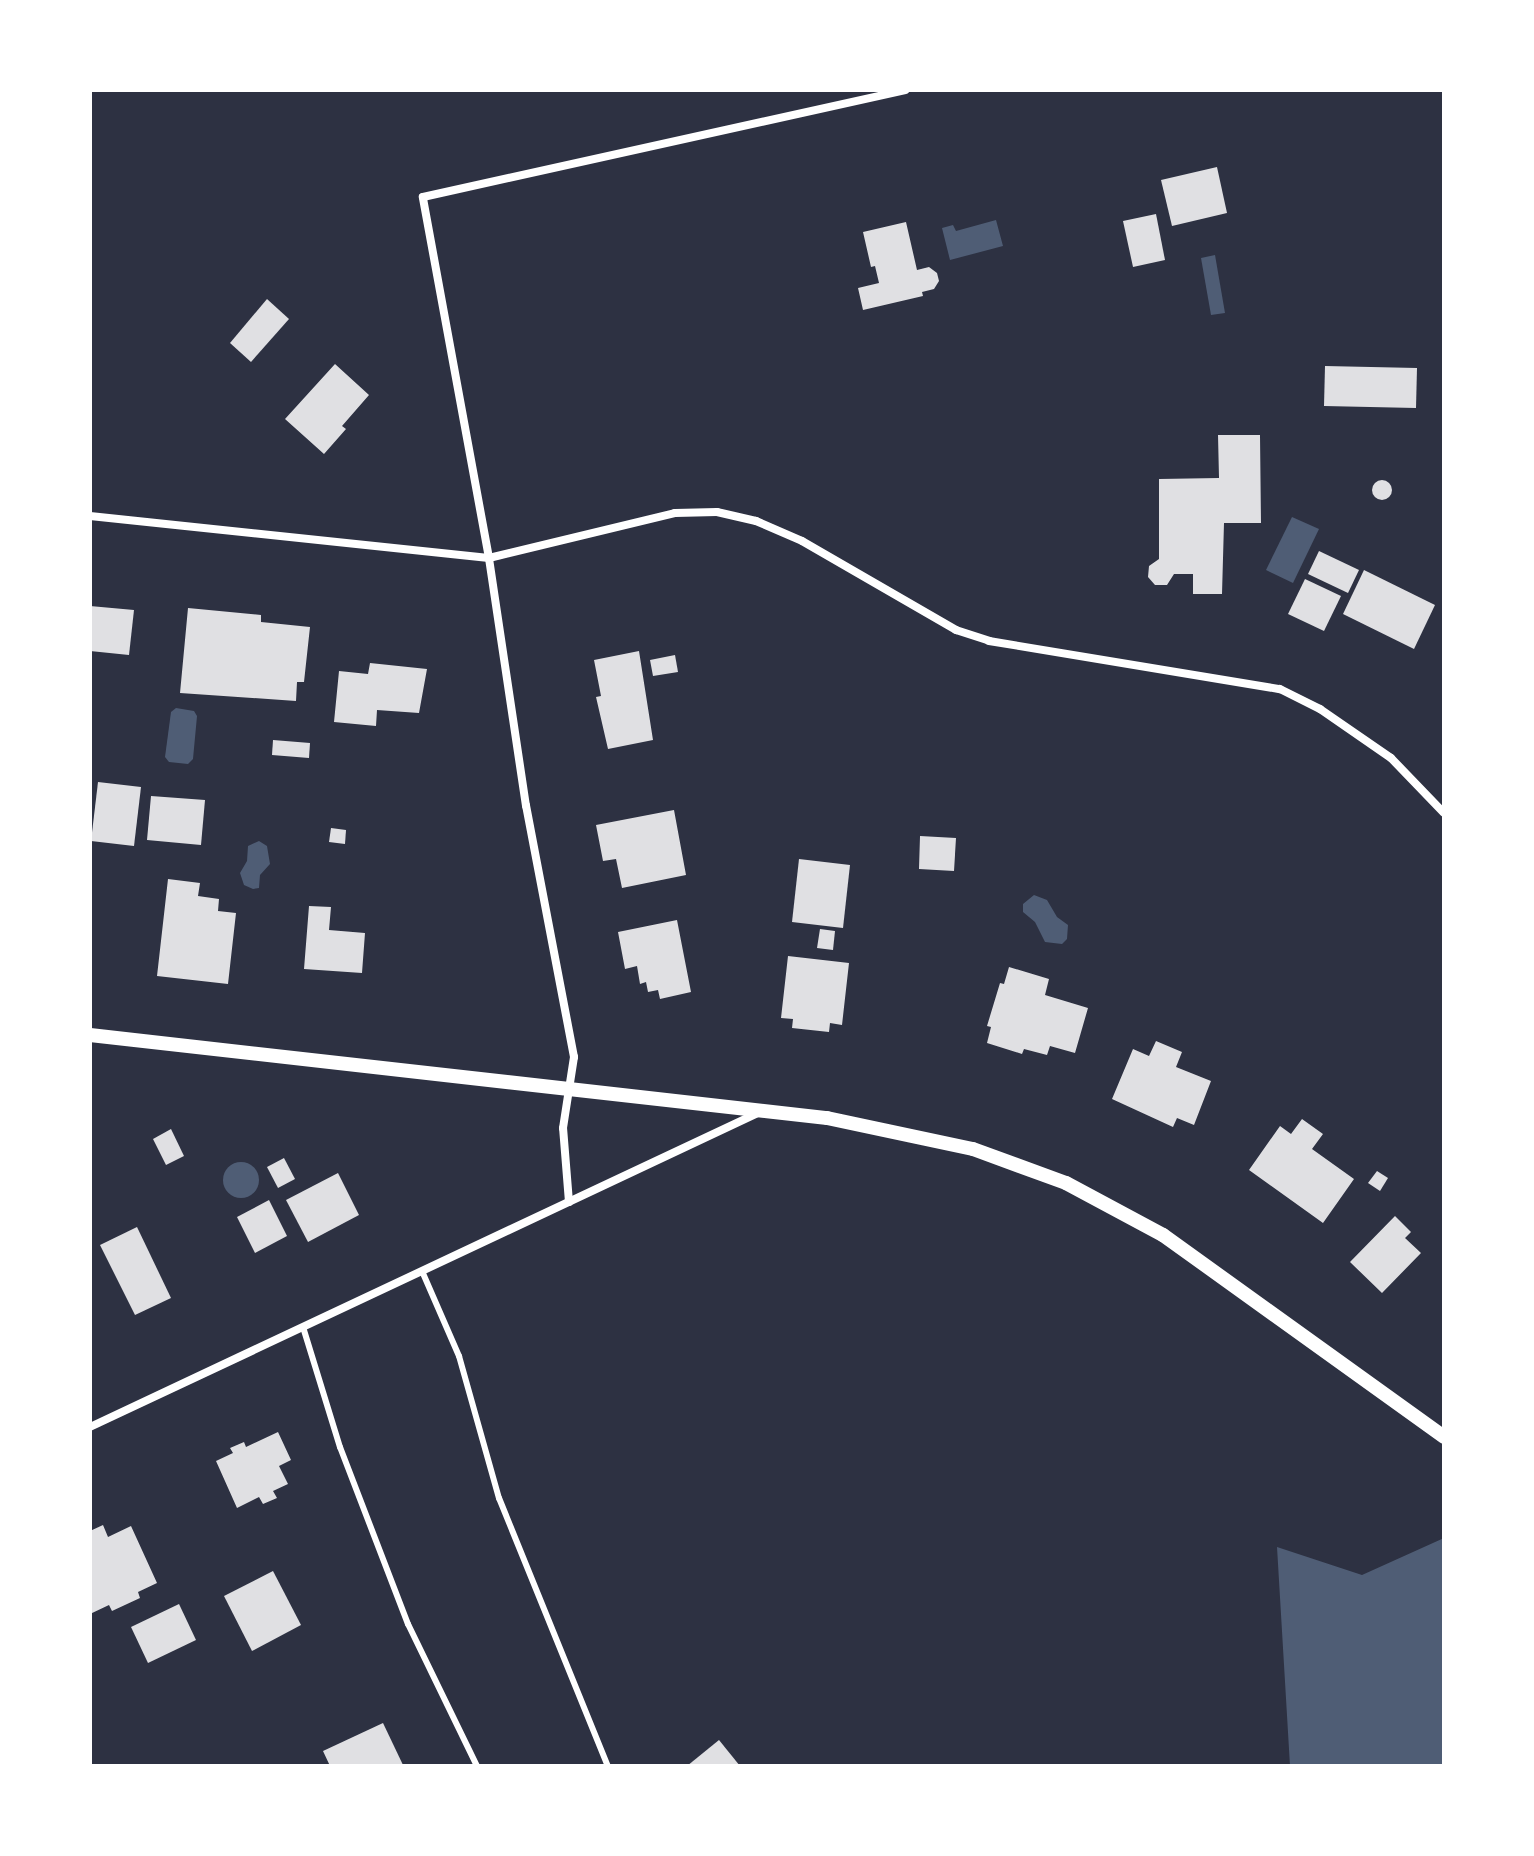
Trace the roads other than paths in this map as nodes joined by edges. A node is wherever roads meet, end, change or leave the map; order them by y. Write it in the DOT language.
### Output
graph roads {
  1 [pos="905,90"];
  2 [pos="90,516"];
  3 [pos="489,558"];
  4 [pos="1444,813"];
  5 [pos="90,1035"];
  6 [pos="570,1087"];
  7 [pos="765,1110"];
  8 [pos="569,1202"];
  9 [pos="422,1271"];
  10 [pos="303,1327"];
  11 [pos="90,1427"];
  12 [pos="1444,1437"];
  13 [pos="477,1766"];
  14 [pos="608,1766"];
  1 -- 3 [label="street"];
  2 -- 3 [label="street"];
  3 -- 4 [label="street"];
  3 -- 6 [label="street"];
  5 -- 6 [label="street"];
  6 -- 7 [label="street"];
  6 -- 8 [label="street"];
  7 -- 8 [label="street"];
  7 -- 12 [label="street"];
  8 -- 9 [label="street"];
  9 -- 10 [label="street"];
  9 -- 14 [label="lane"];
  10 -- 11 [label="street"];
  10 -- 13 [label="lane"];
}
